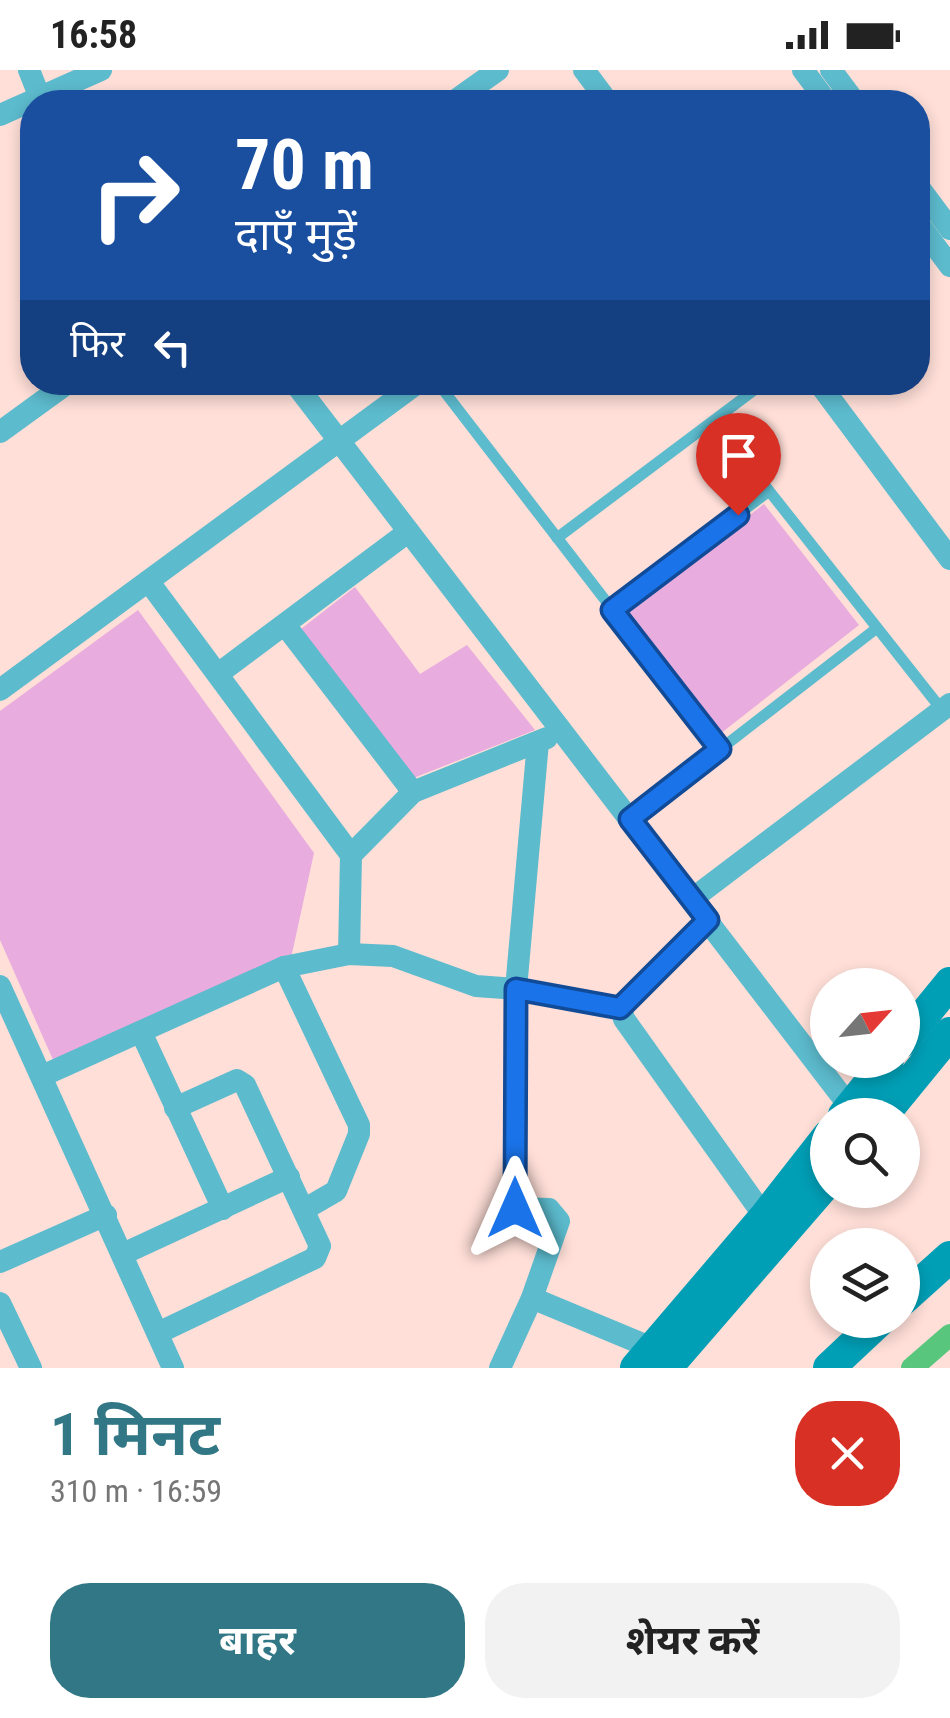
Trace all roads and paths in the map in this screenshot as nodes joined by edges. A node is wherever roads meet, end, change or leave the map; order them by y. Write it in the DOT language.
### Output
graph roads {
  1 [pos="101,70"];
  2 [pos="498,70"];
  3 [pos="830,70"];
  4 [pos="57,90"];
  5 [pos="470,90"];
  6 [pos="846,90"];
  7 [pos="930,202"];
  8 [pos="950,229"];
  9 [pos="930,238"];
  10 [pos="950,266"];
  11 [pos="51,395"];
  12 [pos="304,395"];
  13 [pos="402,395"];
  14 [pos="448,395"];
  15 [pos="748,395"];
  16 [pos="828,395"];
  17 [pos="714,421"];
  18 [pos="0,432"];
  19 [pos="339,442"];
  20 [pos="770,491"];
  21 [pos="408,532"];
  22 [pos="557,538"];
  23 [pos="950,559"];
  24 [pos="149,582"];
  25 [pos="612,610"];
  26 [pos="285,625"];
  27 [pos="877,628"];
  28 [pos="218,674"];
  29 [pos="0,690"];
  30 [pos="946,708"];
  31 [pos="562,731"];
  32 [pos="538,742"];
  33 [pos="720,749"];
  34 [pos="413,792"];
  35 [pos="630,819"];
  36 [pos="352,855"];
  37 [pos="692,899"];
  38 [pos="708,920"];
  39 [pos="349,954"];
  40 [pos="284,967"];
  41 [pos="950,983"];
  42 [pos="0,986"];
  43 [pos="516,989"];
  44 [pos="620,1008"];
  45 [pos="920,1020"];
  46 [pos="141,1032"];
  47 [pos="950,1032"];
  48 [pos="42,1076"];
  49 [pos="841,1098"];
  50 [pos="897,1098"];
  51 [pos="176,1108"];
  52 [pos="810,1165"];
  53 [pos="289,1177"];
  54 [pos="810,1195"];
  55 [pos="223,1209"];
  56 [pos="305,1210"];
  57 [pos="106,1215"];
  58 [pos="772,1226"];
  59 [pos="123,1254"];
  60 [pos="950,1258"];
  61 [pos="0,1262"];
  62 [pos="920,1284"];
  63 [pos="532,1298"];
  64 [pos="0,1303"];
  65 [pos="158,1332"];
  66 [pos="861,1338"];
  67 [pos="651,1362"];
  68 [pos="31,1368"];
  69 [pos="172,1368"];
  70 [pos="500,1368"];
  71 [pos="829,1368"];
  1 -- 4 [label="street"];
  2 -- 5 [label="street"];
  3 -- 6 [label="street"];
  7 -- 8 [label="street"];
  9 -- 10 [label="street"];
  11 -- 18 [label="street"];
  12 -- 19 [label="street"];
  13 -- 19 [label="street"];
  14 -- 22 [label="lane"];
  15 -- 17 [label="lane"];
  16 -- 23 [label="street"];
  17 -- 20 [label="lane"];
  17 -- 22 [label="lane"];
  19 -- 21 [label="street"];
  19 -- 24 [label="street"];
  20 -- 25 [label="lane"];
  20 -- 27 [label="lane"];
  21 -- 26 [label="street"];
  21 -- 31 [label="street"];
  22 -- 25 [label="lane"];
  24 -- 28 [label="street"];
  24 -- 29 [label="street"];
  25 -- 33 [label="lane"];
  26 -- 28 [label="street"];
  26 -- 34 [label="street"];
  27 -- 30 [label="lane"];
  27 -- 33 [label="lane"];
  28 -- 36 [label="street"];
  30 -- 37 [label="street"];
  31 -- 32 [label="street"];
  31 -- 35 [label="street"];
  32 -- 34 [label="street"];
  32 -- 43 [label="street"];
  33 -- 35 [label="lane"];
  34 -- 36 [label="street"];
  35 -- 37 [label="street"];
  36 -- 39 [label="street"];
  37 -- 38 [label="street"];
  38 -- 44 [label="street"];
  38 -- 49 [label="street"];
  39 -- 40 [label="street"];
  39 -- 43 [label="street"];
  40 -- 46 [label="street"];
  40 -- 56 [label="street"];
  41 -- 45 [label="street"];
  42 -- 48 [label="street"];
  43 -- 44 [label="street"];
  43 -- 63 [label="street"];
  44 -- 58 [label="street"];
  46 -- 48 [label="street"];
  46 -- 51 [label="street"];
  47 -- 50 [label="street"];
  48 -- 57 [label="street"];
  51 -- 53 [label="street"];
  51 -- 55 [label="street"];
  52 -- 58 [label="street"];
  53 -- 55 [label="street"];
  53 -- 56 [label="street"];
  54 -- 58 [label="street"];
  55 -- 59 [label="street"];
  56 -- 65 [label="street"];
  57 -- 59 [label="street"];
  57 -- 61 [label="street"];
  58 -- 67 [label="street"];
  59 -- 65 [label="street"];
  60 -- 62 [label="street"];
  63 -- 67 [label="street"];
  63 -- 70 [label="street"];
  64 -- 68 [label="street"];
  65 -- 69 [label="street"];
  66 -- 71 [label="street"];
}
